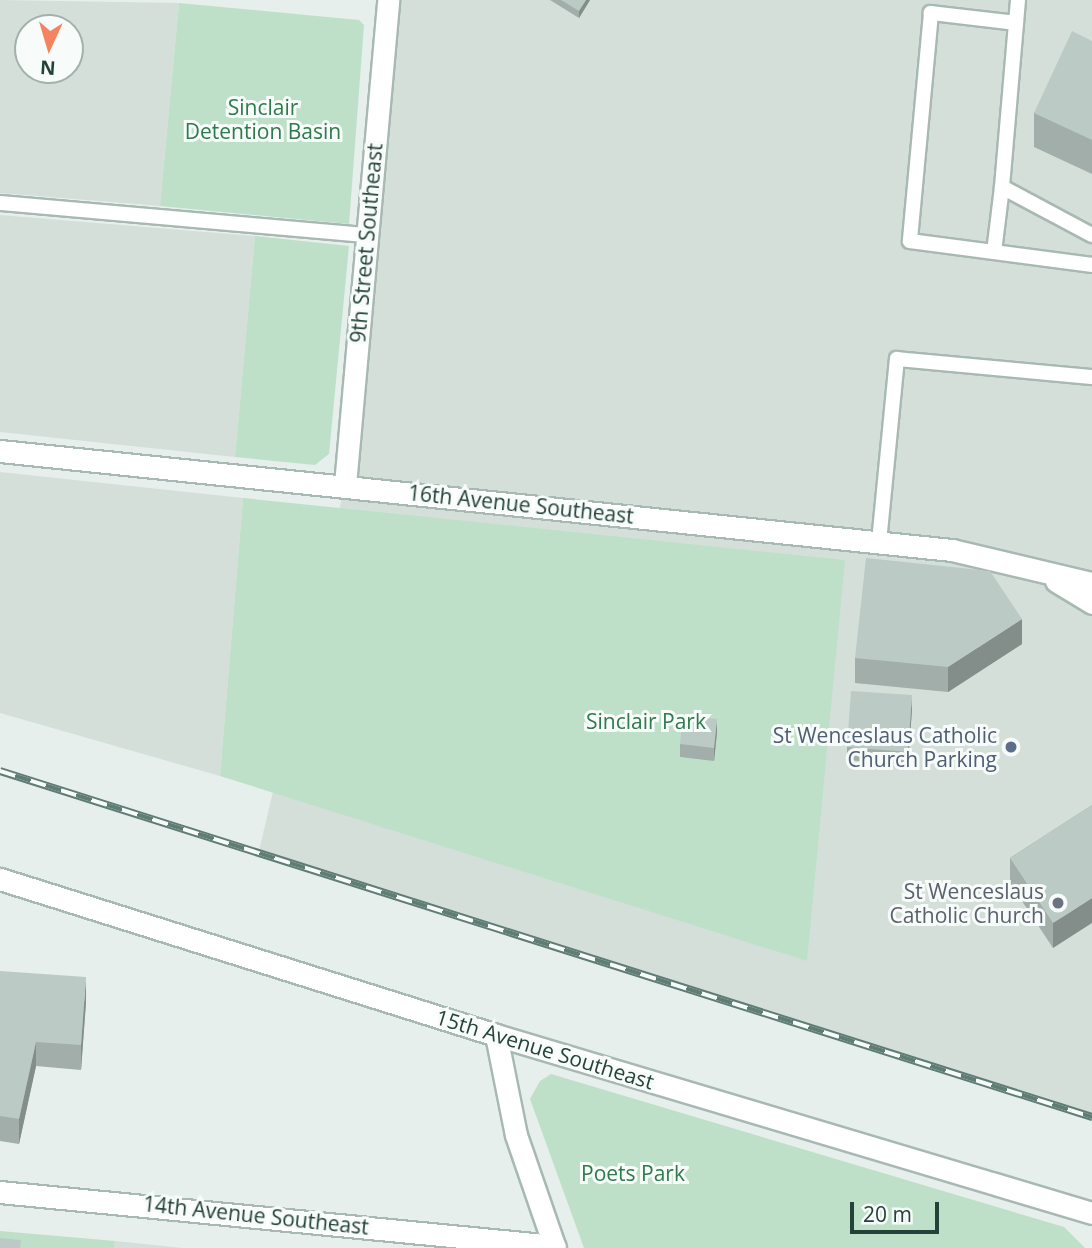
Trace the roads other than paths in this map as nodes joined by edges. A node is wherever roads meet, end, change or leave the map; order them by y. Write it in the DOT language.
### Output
graph roads {
  1 [pos="1018,0"];
  2 [pos="383,1"];
  3 [pos="1016,23"];
  4 [pos="1002,187"];
  5 [pos="0,204"];
  6 [pos="1092,234"];
  7 [pos="367,235"];
  8 [pos="994,252"];
  9 [pos="1092,265"];
  10 [pos="1092,376"];
  11 [pos="0,451"];
  12 [pos="345,485"];
  13 [pos="879,541"];
  14 [pos="1039,570"];
  15 [pos="1092,583"];
  16 [pos="1092,603"];
  17 [pos="0,879"];
  18 [pos="496,1035"];
  19 [pos="0,1192"];
  20 [pos="1092,1213"];
  21 [pos="555,1247"];
  1 -- 3 [label="lane"];
  2 -- 7 [label="street, 9th Street Southeast"];
  3 -- 4 [label="lane"];
  3 -- 8 [label="lane"];
  4 -- 6 [label="lane"];
  4 -- 8 [label="lane"];
  5 -- 7 [label="lane"];
  7 -- 12 [label="street, 9th Street Southeast"];
  8 -- 9 [label="lane"];
  10 -- 13 [label="lane"];
  11 -- 12 [label="street, 16th Avenue Southeast"];
  12 -- 13 [label="street, 16th Avenue Southeast"];
  13 -- 14 [label="street, 16th Avenue Southeast"];
  14 -- 15 [label="street, 16th Avenue Southeast"];
  14 -- 16 [label="street, 16th Avenue Southeast"];
  17 -- 18 [label="street, 15th Avenue Southeast"];
  18 -- 20 [label="street, 15th Avenue Southeast"];
  18 -- 21 [label="street"];
  19 -- 21 [label="street, 14th Avenue Southeast"];
}
